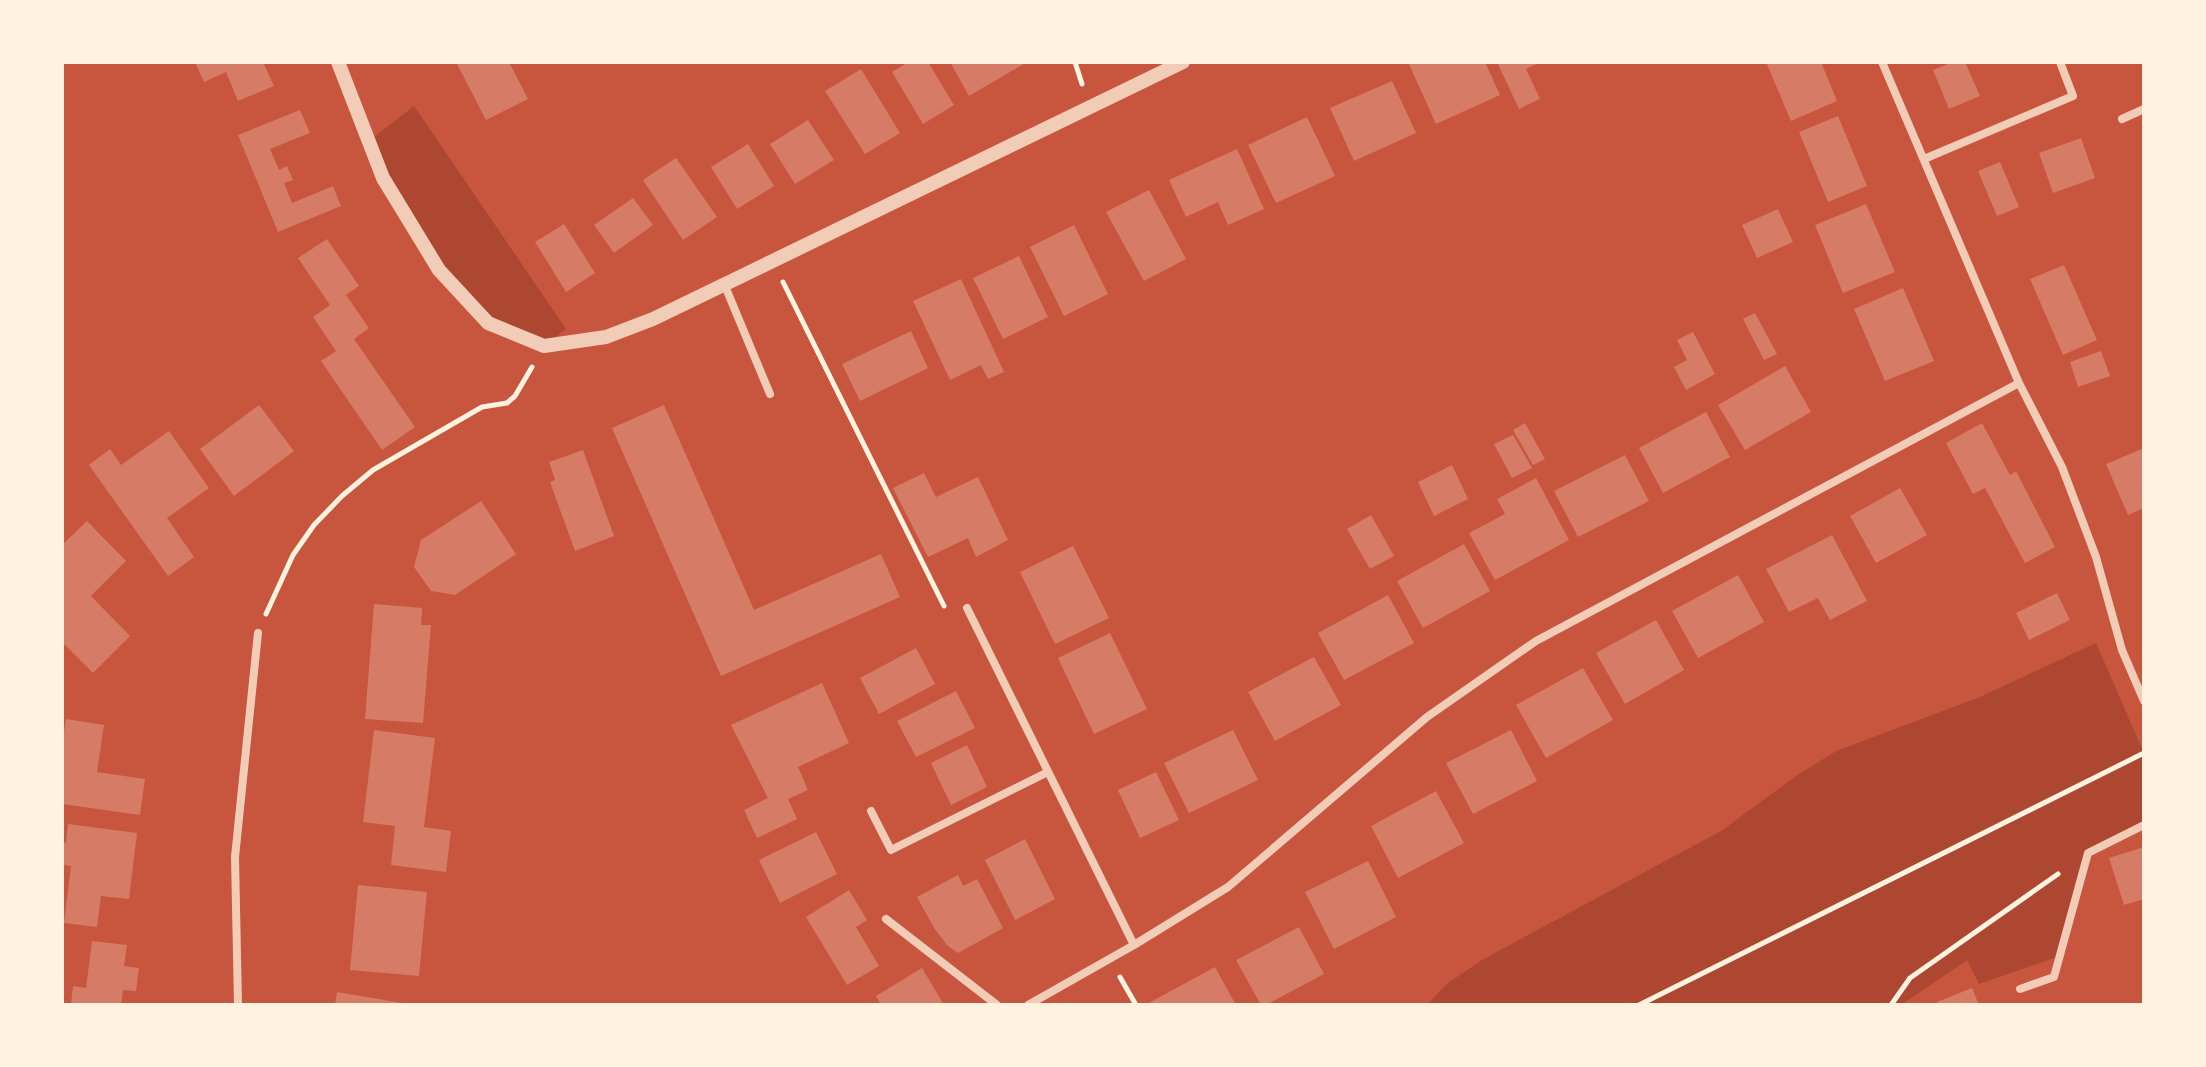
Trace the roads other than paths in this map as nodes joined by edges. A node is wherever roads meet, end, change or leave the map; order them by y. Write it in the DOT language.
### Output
graph roads {
  1 [pos="338,62"];
  2 [pos="1183,62"];
  3 [pos="1882,62"];
  4 [pos="2060,62"];
  5 [pos="2144,109"];
  6 [pos="2122,119"];
  7 [pos="1924,159"];
  8 [pos="725,286"];
  9 [pos="2019,383"];
  10 [pos="770,394"];
  11 [pos="967,608"];
  12 [pos="258,633"];
  13 [pos="2144,701"];
  14 [pos="1048,772"];
  15 [pos="871,811"];
  16 [pos="2144,825"];
  17 [pos="886,919"];
  18 [pos="1134,945"];
  19 [pos="2020,989"];
  20 [pos="238,1005"];
  21 [pos="997,1005"];
  22 [pos="1028,1005"];
  1 -- 8 [label="street"];
  2 -- 8 [label="street"];
  3 -- 7 [label="street"];
  4 -- 7 [label="street"];
  5 -- 6 [label="street"];
  7 -- 9 [label="street"];
  8 -- 10 [label="street"];
  9 -- 13 [label="street"];
  9 -- 18 [label="street"];
  11 -- 14 [label="street"];
  12 -- 20 [label="street"];
  14 -- 15 [label="street"];
  14 -- 18 [label="street"];
  16 -- 19 [label="street"];
  17 -- 21 [label="street"];
  18 -- 22 [label="street"];
}
